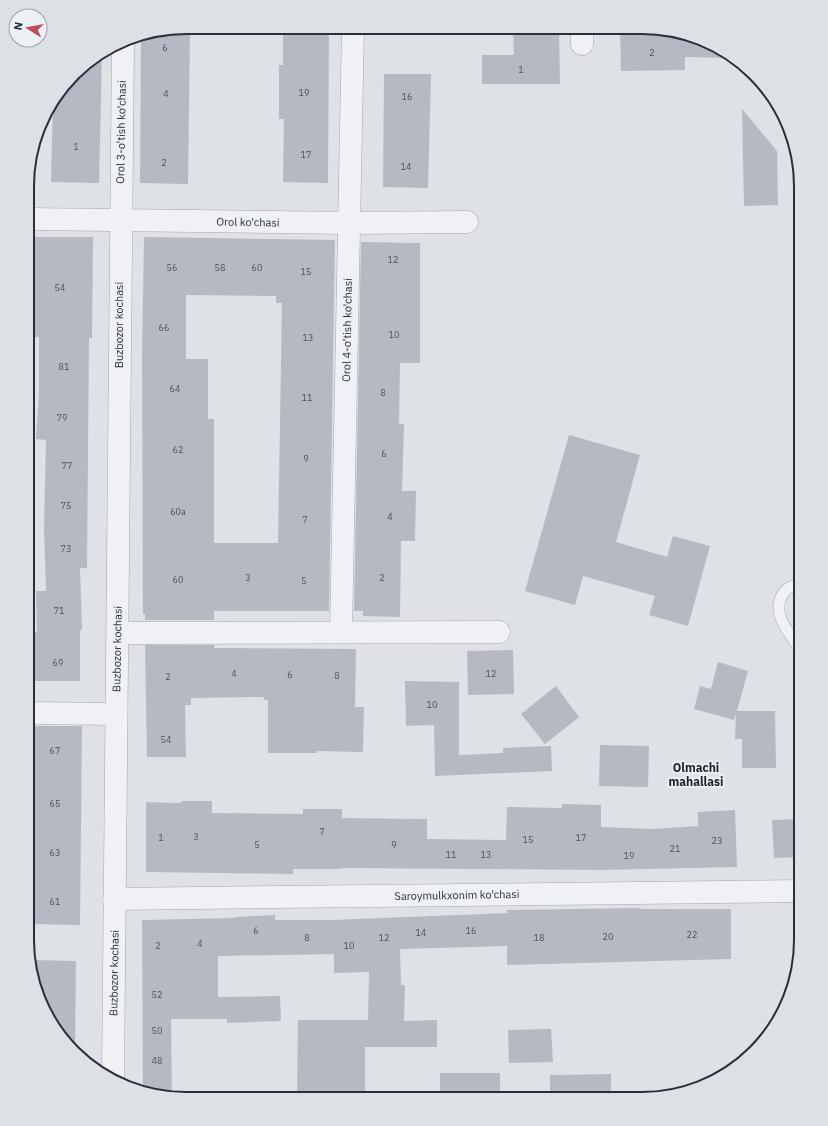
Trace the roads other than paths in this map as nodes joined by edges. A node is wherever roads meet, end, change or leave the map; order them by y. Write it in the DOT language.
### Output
graph roads {
  1 [pos="353,34"];
  2 [pos="122,49"];
  3 [pos="34,219"];
  4 [pos="120,220"];
  5 [pos="467,222"];
  6 [pos="349,223"];
  7 [pos="794,586"];
  8 [pos="341,632"];
  9 [pos="499,632"];
  10 [pos="118,633"];
  11 [pos="794,640"];
  12 [pos="34,713"];
  13 [pos="116,714"];
  14 [pos="794,890"];
  15 [pos="114,899"];
  16 [pos="113,1073"];
  1 -- 6 [label="street, Orol 4-o'tish ko'chasi"];
  2 -- 4 [label="street, Orol 3-o'tish ko'chasi"];
  3 -- 4 [label="street, Orol ko'chasi"];
  4 -- 6 [label="street, Orol ko'chasi"];
  4 -- 10 [label="street, Buzbozor kochasi"];
  5 -- 6 [label="street, Orol ko'chasi"];
  6 -- 8 [label="street, Orol 4-o'tish ko'chasi"];
  7 -- 11 [label="lane"];
  8 -- 9 [label="street"];
  8 -- 10 [label="street"];
  10 -- 13 [label="street, Buzbozor kochasi"];
  12 -- 13 [label="street"];
  13 -- 15 [label="street, Buzbozor kochasi"];
  14 -- 15 [label="street, Saroymulkxonim ko'chasi"];
  15 -- 16 [label="street, Buzbozor kochasi"];
}
